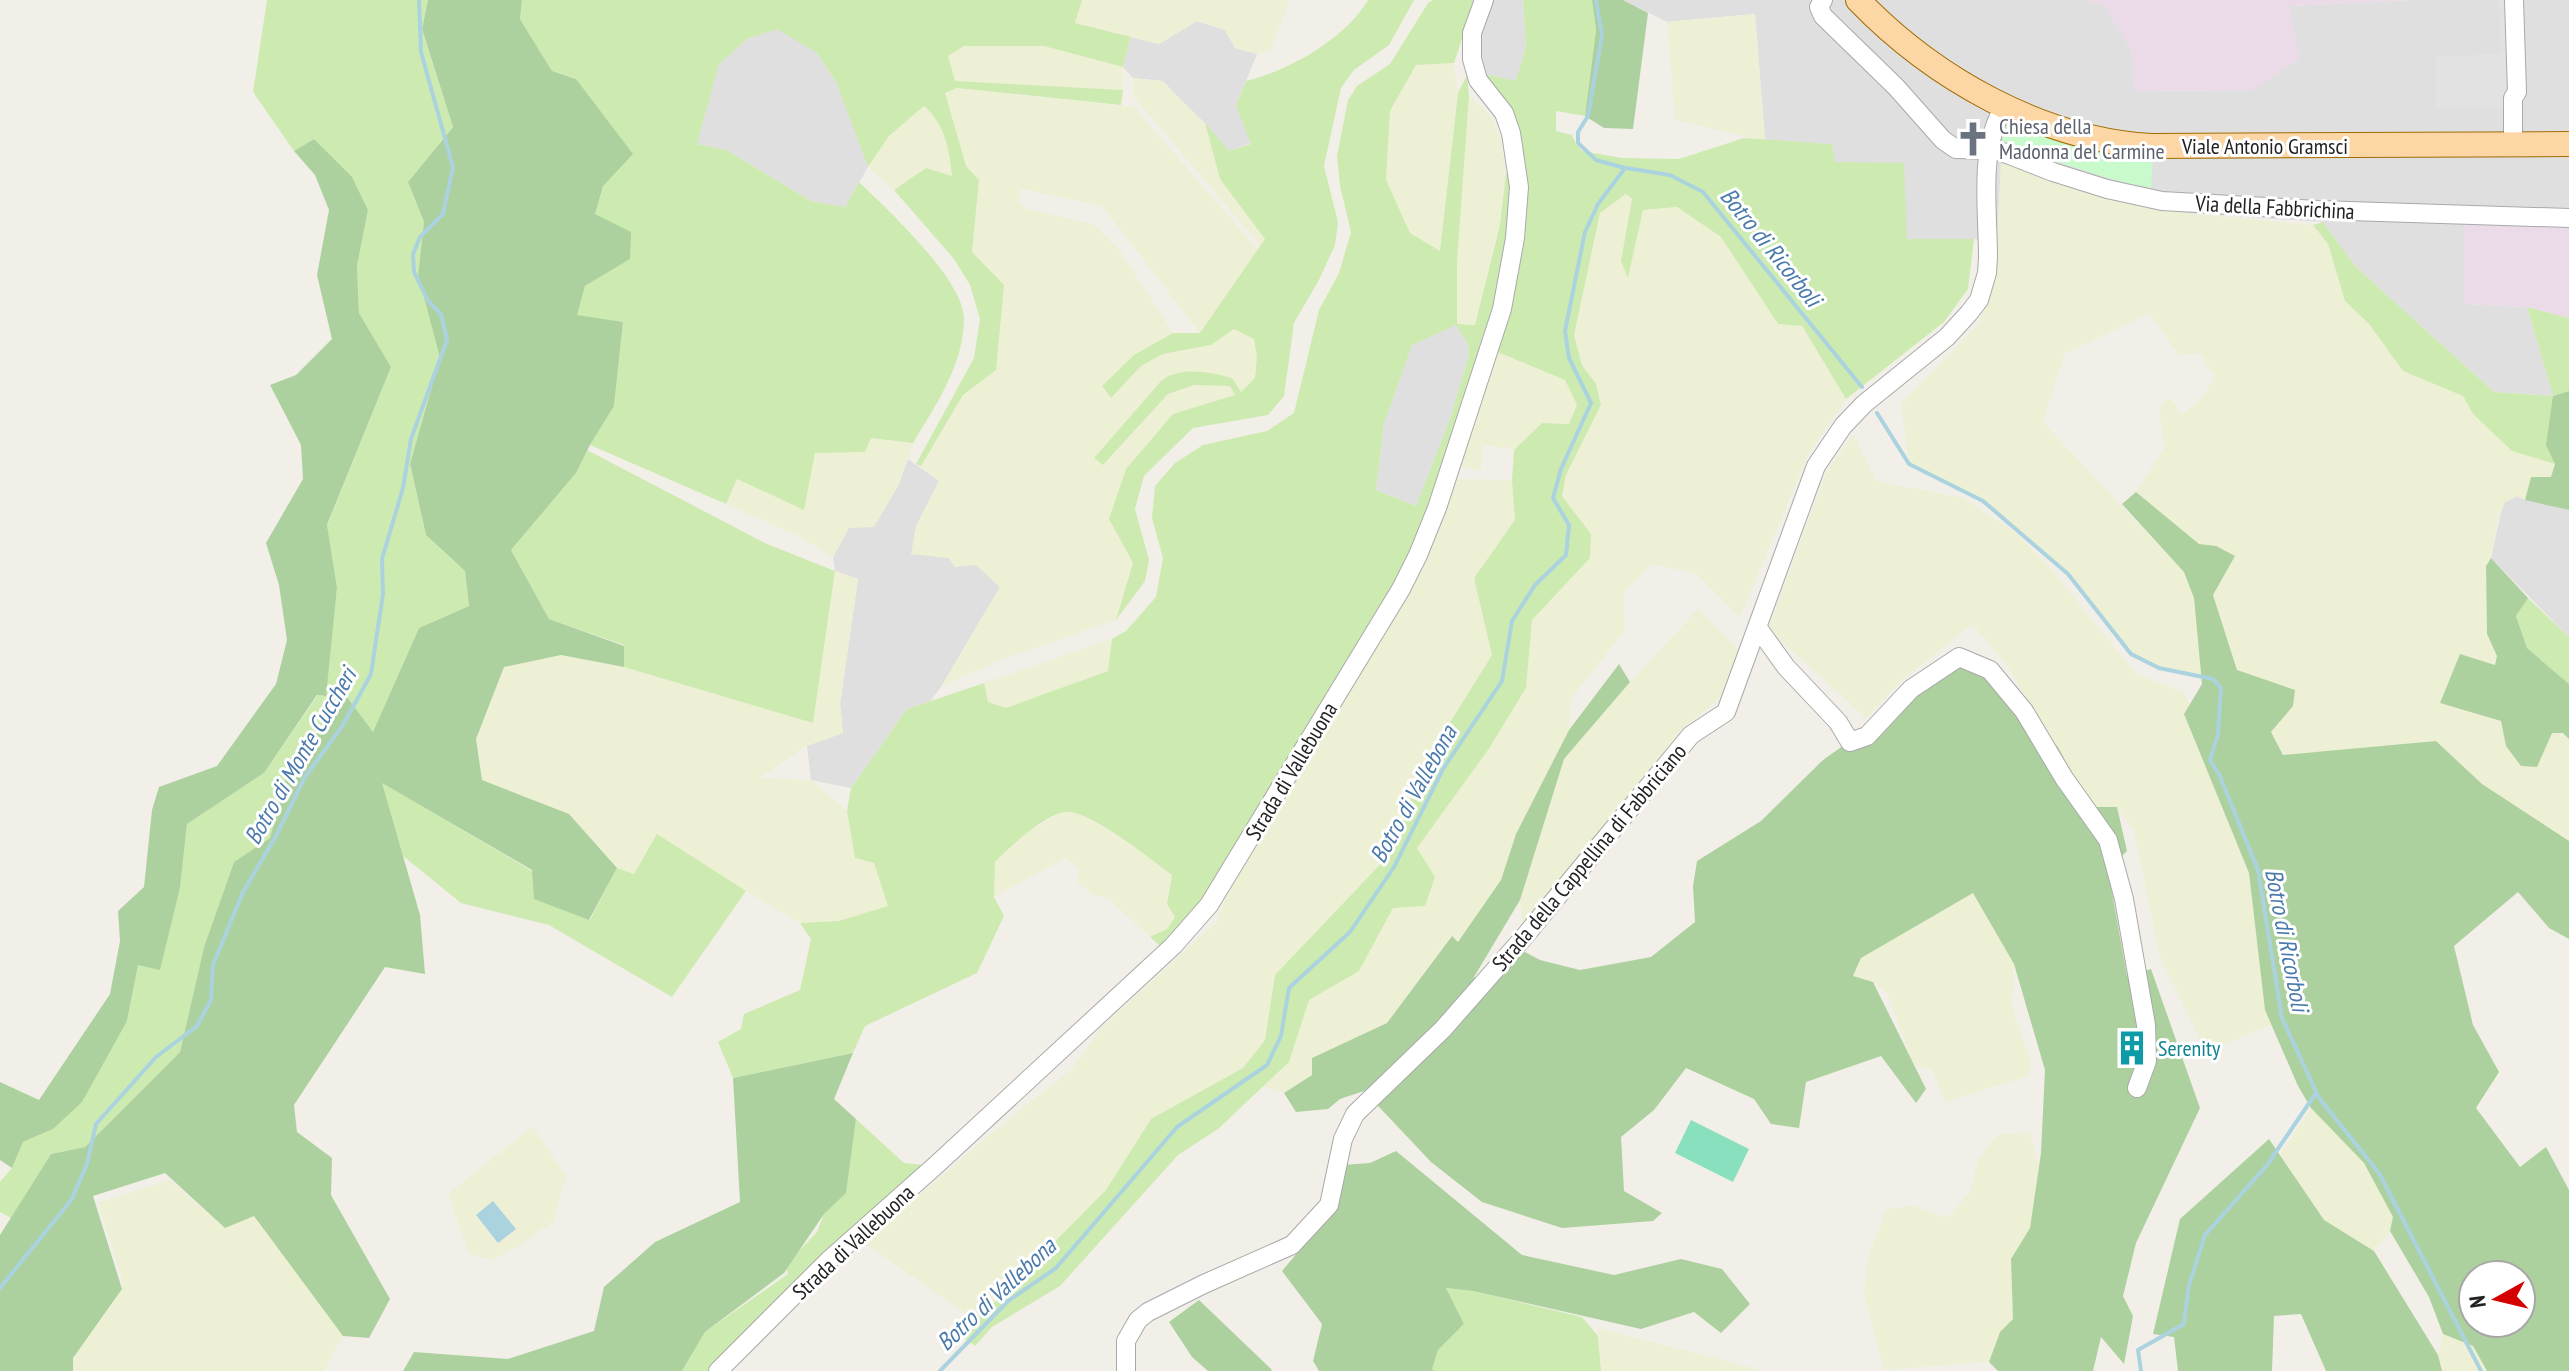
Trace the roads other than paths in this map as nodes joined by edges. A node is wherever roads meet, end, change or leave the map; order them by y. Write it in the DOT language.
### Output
graph roads {
  1 [pos="1484,0"];
  2 [pos="1823,0"];
  3 [pos="1858,0"];
  4 [pos="2514,0"];
  5 [pos="2005,105"];
  6 [pos="2513,144"];
  7 [pos="2569,144"];
  8 [pos="1989,149"];
  9 [pos="2569,218"];
  10 [pos="1758,628"];
  11 [pos="2137,1088"];
  12 [pos="718,1371"];
  13 [pos="1126,1371"];
  1 -- 12 [label="street, Strada di Vallebuona"];
  2 -- 8 [label="street, Via della Fabbrichina"];
  3 -- 5 [label="main road, Viale Antonio Gramsci"];
  4 -- 6 [label="street"];
  5 -- 6 [label="main road, Viale Antonio Gramsci"];
  5 -- 8 [label="street, Strada della Cappellina di Fabbriciano"];
  6 -- 7 [label="main road, Viale Antonio Gramsci"];
  8 -- 9 [label="street, Via della Fabbrichina"];
  8 -- 10 [label="street, Strada della Cappellina di Fabbriciano"];
  10 -- 11 [label="street"];
  10 -- 13 [label="street, Strada della Cappellina di Fabbriciano"];
}
